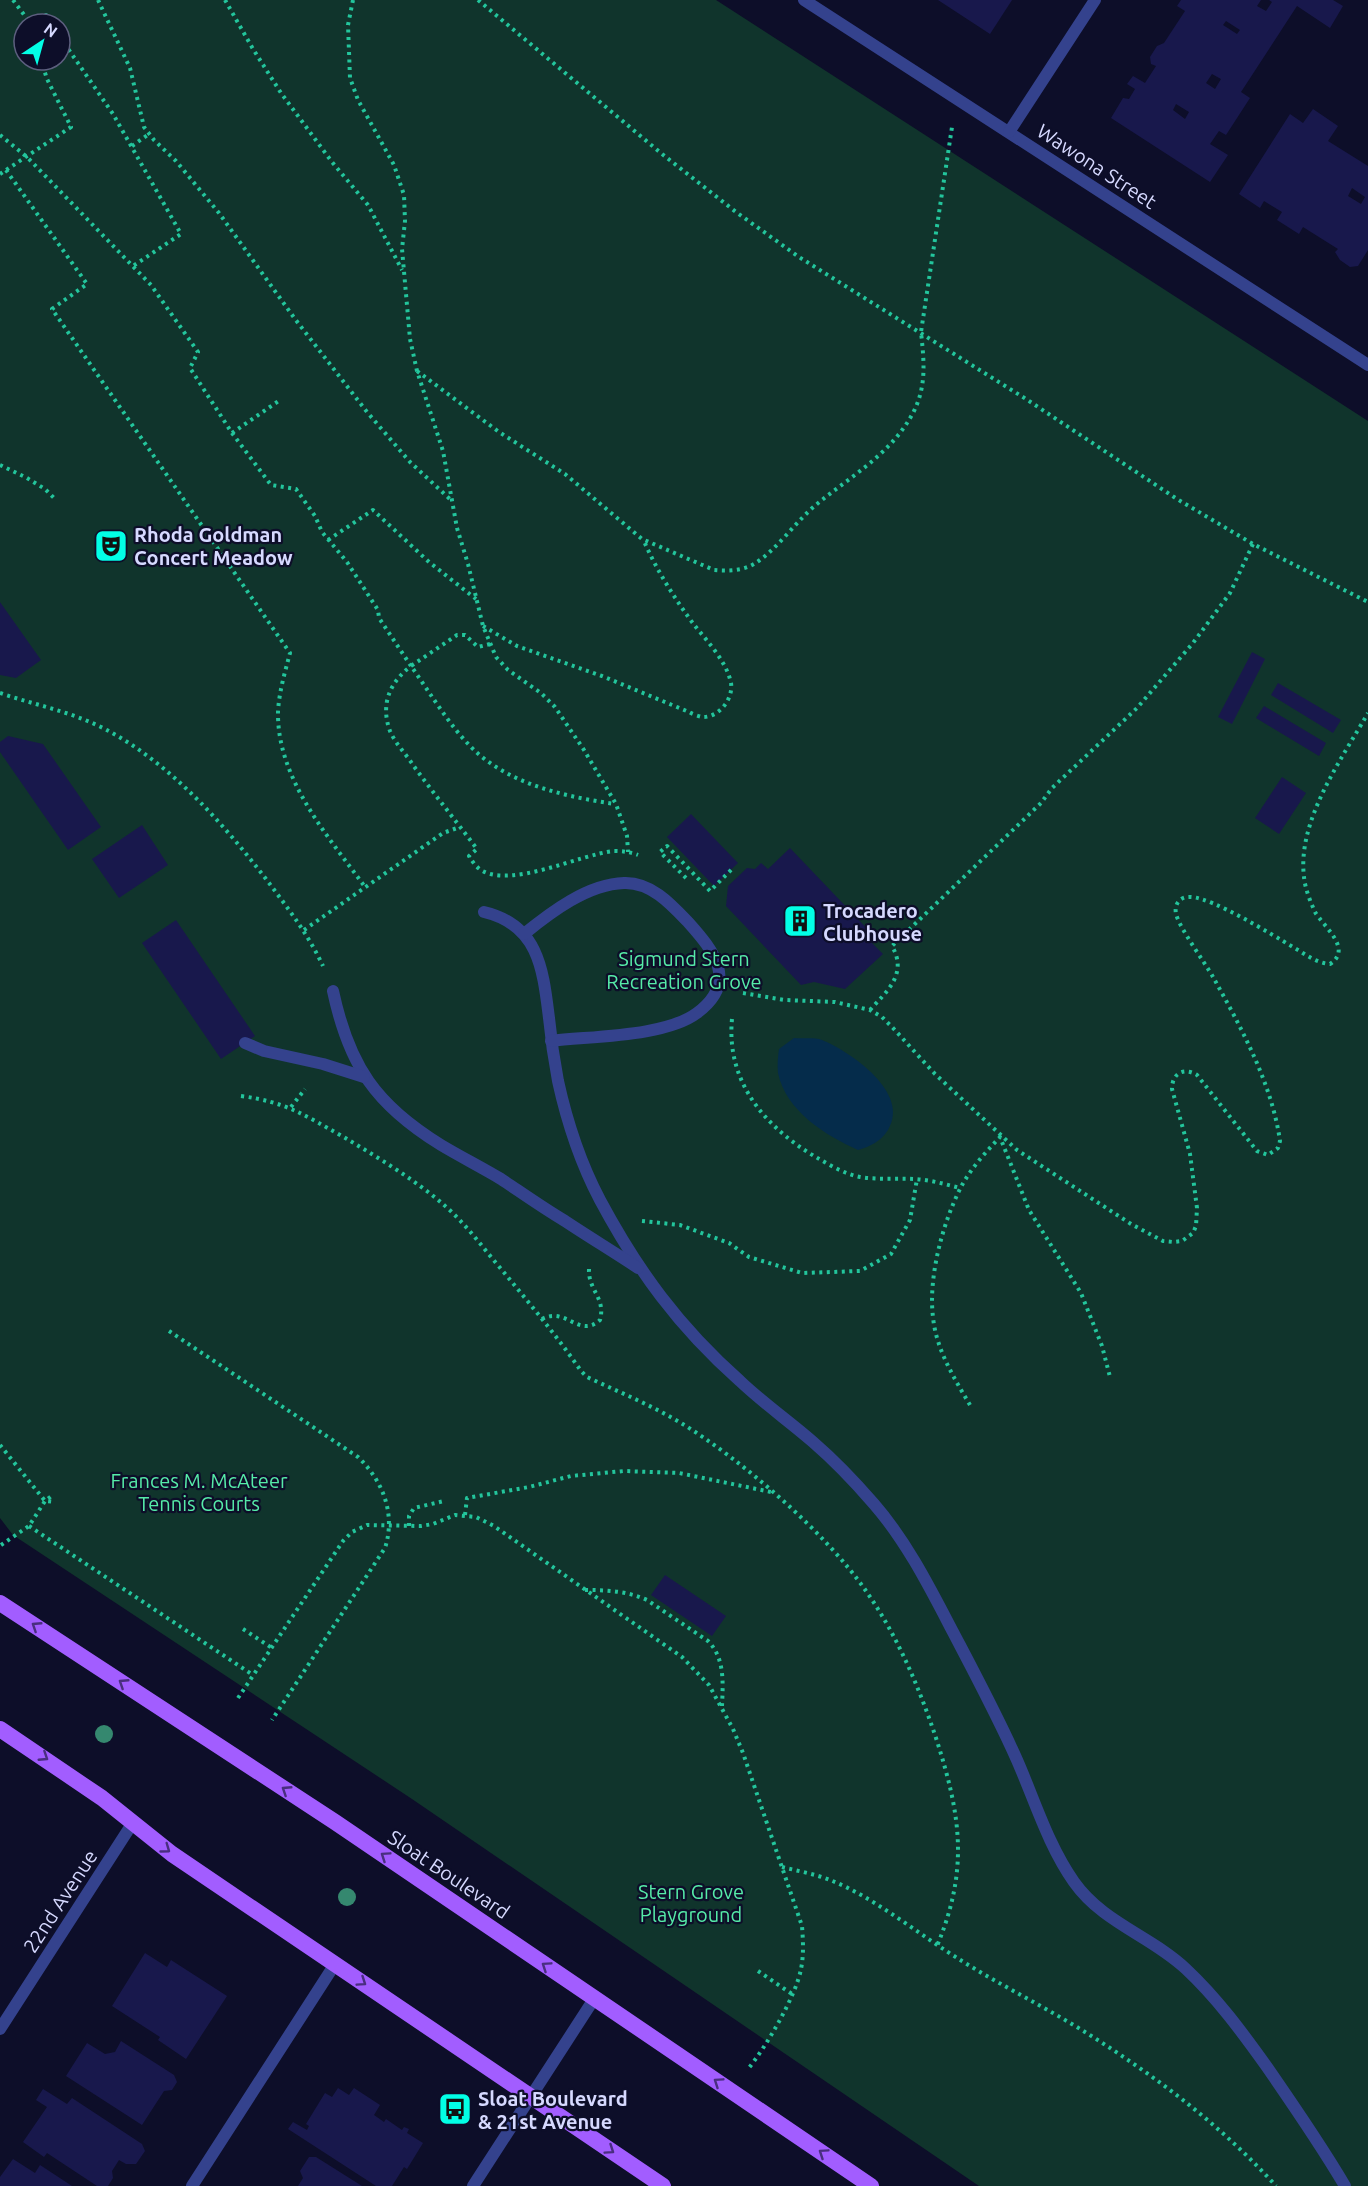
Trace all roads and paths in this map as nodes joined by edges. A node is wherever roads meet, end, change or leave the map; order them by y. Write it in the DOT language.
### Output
graph roads {
  1 [pos="13,0"];
  2 [pos="99,0"];
  3 [pos="225,0"];
  4 [pos="353,0"];
  5 [pos="478,0"];
  6 [pos="804,0"];
  7 [pos="1095,0"];
  8 [pos="22,12"];
  9 [pos="72,54"];
  10 [pos="45,72"];
  11 [pos="956,98"];
  12 [pos="1009,132"];
  13 [pos="149,134"];
  14 [pos="0,135"];
  15 [pos="132,146"];
  16 [pos="27,157"];
  17 [pos="6,170"];
  18 [pos="0,174"];
  19 [pos="133,266"];
  20 [pos="404,273"];
  21 [pos="921,333"];
  22 [pos="1368,365"];
  23 [pos="417,371"];
  24 [pos="280,400"];
  25 [pos="232,433"];
  26 [pos="0,465"];
  27 [pos="56,500"];
  28 [pos="452,501"];
  29 [pos="642,539"];
  30 [pos="328,540"];
  31 [pos="1253,544"];
  32 [pos="477,600"];
  33 [pos="1368,602"];
  34 [pos="483,626"];
  35 [pos="490,644"];
  36 [pos="411,666"];
  37 [pos="0,693"];
  38 [pos="1368,713"];
  39 [pos="616,804"];
  40 [pos="628,852"];
  41 [pos="732,869"];
  42 [pos="690,882"];
  43 [pos="366,887"];
  44 [pos="484,912"];
  45 [pos="304,930"];
  46 [pos="524,934"];
  47 [pos="333,991"];
  48 [pos="739,993"];
  49 [pos="870,1010"];
  50 [pos="732,1016"];
  51 [pos="551,1041"];
  52 [pos="245,1043"];
  53 [pos="364,1077"];
  54 [pos="310,1082"];
  55 [pos="241,1096"];
  56 [pos="291,1107"];
  57 [pos="1000,1137"];
  58 [pos="917,1179"];
  59 [pos="960,1188"];
  60 [pos="613,1223"];
  61 [pos="641,1271"];
  62 [pos="590,1281"];
  63 [pos="542,1319"];
  64 [pos="169,1332"];
  65 [pos="1110,1377"];
  66 [pos="970,1405"];
  67 [pos="0,1445"];
  68 [pos="772,1493"];
  69 [pos="54,1494"];
  70 [pos="45,1501"];
  71 [pos="444,1501"];
  72 [pos="55,1502"];
  73 [pos="465,1515"];
  74 [pos="30,1526"];
  75 [pos="390,1526"];
  76 [pos="409,1526"];
  77 [pos="1,1545"];
  78 [pos="585,1590"];
  79 [pos="0,1603"];
  80 [pos="243,1629"];
  81 [pos="272,1648"];
  82 [pos="253,1675"];
  83 [pos="238,1698"];
  84 [pos="722,1707"];
  85 [pos="272,1720"];
  86 [pos="0,1729"];
  87 [pos="132,1824"];
  88 [pos="781,1867"];
  89 [pos="937,1946"];
  90 [pos="335,1964"];
  91 [pos="758,1971"];
  92 [pos="792,1994"];
  93 [pos="594,1999"];
  94 [pos="0,2029"];
  95 [pos="731,2090"];
  96 [pos="531,2096"];
  97 [pos="192,2186"];
  98 [pos="473,2186"];
  99 [pos="663,2186"];
  100 [pos="871,2186"];
  101 [pos="1276,2186"];
  102 [pos="1345,2186"];
  1 -- 8 [label="path"];
  2 -- 13 [label="path"];
  3 -- 20 [label="path"];
  4 -- 20 [label="path"];
  5 -- 21 [label="path"];
  6 -- 11 [label="street, Wawona Street"];
  7 -- 12 [label="street"];
  9 -- 15 [label="path"];
  10 -- 16 [label="path"];
  11 -- 12 [label="street, Wawona Street"];
  11 -- 21 [label="path"];
  12 -- 22 [label="street, Wawona Street"];
  13 -- 15 [label="path"];
  13 -- 28 [label="path"];
  14 -- 16 [label="path"];
  15 -- 19 [label="path"];
  16 -- 17 [label="path"];
  16 -- 19 [label="path"];
  17 -- 18 [label="path"];
  17 -- 43 [label="path"];
  19 -- 25 [label="path"];
  20 -- 23 [label="path"];
  21 -- 29 [label="path"];
  21 -- 31 [label="path"];
  23 -- 28 [label="path"];
  23 -- 29 [label="path"];
  24 -- 25 [label="path"];
  25 -- 30 [label="path"];
  26 -- 27 [label="path"];
  28 -- 32 [label="path"];
  29 -- 34 [label="path"];
  30 -- 32 [label="path"];
  30 -- 36 [label="path"];
  31 -- 33 [label="path"];
  31 -- 49 [label="path"];
  32 -- 34 [label="path"];
  34 -- 35 [label="path"];
  35 -- 36 [label="path"];
  35 -- 39 [label="path"];
  36 -- 39 [label="path"];
  36 -- 43 [label="path"];
  37 -- 45 [label="path"];
  38 -- 57 [label="path"];
  39 -- 40 [label="path"];
  41 -- 42 [label="path"];
  43 -- 45 [label="path"];
  44 -- 46 [label="street"];
  45 -- 47 [label="path"];
  46 -- 51 [label="street"];
  46 -- 51 [label="street"];
  47 -- 53 [label="street"];
  48 -- 49 [label="path"];
  49 -- 57 [label="path"];
  50 -- 58 [label="path"];
  51 -- 60 [label="street"];
  52 -- 53 [label="street"];
  53 -- 61 [label="street"];
  54 -- 56 [label="path"];
  55 -- 56 [label="path"];
  56 -- 63 [label="path"];
  57 -- 59 [label="path"];
  57 -- 65 [label="path"];
  58 -- 59 [label="path"];
  58 -- 60 [label="path"];
  59 -- 66 [label="path"];
  60 -- 61 [label="street"];
  61 -- 102 [label="street"];
  62 -- 63 [label="path"];
  63 -- 68 [label="path"];
  64 -- 75 [label="path"];
  67 -- 70 [label="path"];
  68 -- 73 [label="path"];
  68 -- 89 [label="path"];
  69 -- 70 [label="path"];
  70 -- 72 [label="path"];
  70 -- 74 [label="path"];
  71 -- 76 [label="path"];
  73 -- 76 [label="path"];
  73 -- 78 [label="path"];
  74 -- 77 [label="path"];
  74 -- 82 [label="path"];
  75 -- 76 [label="path"];
  75 -- 81 [label="path"];
  75 -- 85 [label="path"];
  78 -- 84 [label="path"];
  78 -- 84 [label="path"];
  93 -- 79 [label="main road, Sloat Boulevard, one-way"];
  80 -- 81 [label="path"];
  81 -- 82 [label="path"];
  82 -- 83 [label="path"];
  84 -- 88 [label="path"];
  86 -- 87 [label="main road, one-way"];
  87 -- 90 [label="main road, one-way"];
  87 -- 94 [label="street, 22nd Avenue"];
  88 -- 89 [label="path"];
  88 -- 92 [label="path"];
  89 -- 101 [label="path"];
  90 -- 96 [label="main road, one-way"];
  90 -- 97 [label="street"];
  91 -- 92 [label="path"];
  92 -- 95 [label="path"];
  95 -- 93 [label="main road, Sloat Boulevard, one-way"];
  93 -- 96 [label="street"];
  100 -- 95 [label="main road, Sloat Boulevard, one-way"];
  96 -- 98 [label="street"];
  96 -- 99 [label="main road, one-way"];
}
